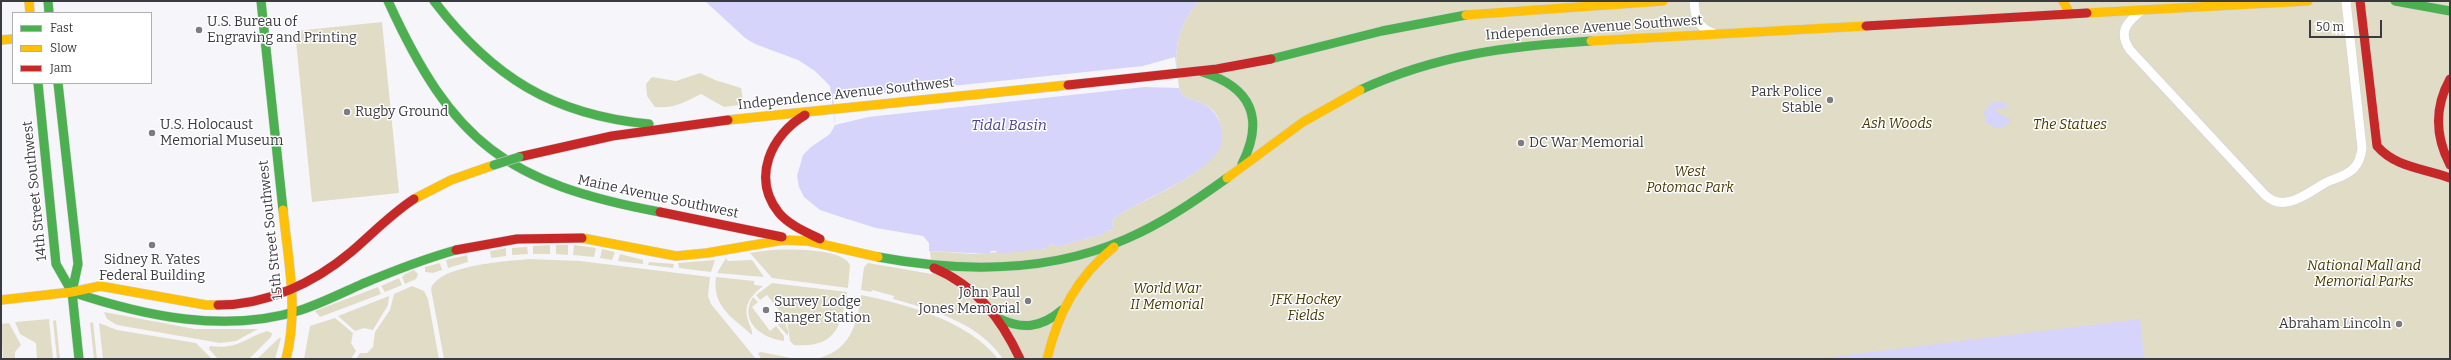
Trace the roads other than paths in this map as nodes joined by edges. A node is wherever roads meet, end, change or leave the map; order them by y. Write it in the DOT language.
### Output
graph roads {
  1 [pos="29,1"];
  2 [pos="48,1"];
  3 [pos="261,1"];
  4 [pos="388,1"];
  5 [pos="434,1"];
  6 [pos="1663,1"];
  7 [pos="1694,1"];
  8 [pos="2063,1"];
  9 [pos="2308,1"];
  10 [pos="2346,1"];
  11 [pos="2360,1"];
  12 [pos="2396,1"];
  13 [pos="2142,10"];
  14 [pos="2450,11"];
  15 [pos="30,12"];
  16 [pos="49,12"];
  17 [pos="2070,14"];
  18 [pos="1715,33"];
  19 [pos="12,39"];
  20 [pos="1,40"];
  21 [pos="1196,71"];
  22 [pos="2450,79"];
  23 [pos="38,84"];
  24 [pos="58,84"];
  25 [pos="811,112"];
  26 [pos="680,125"];
  27 [pos="2450,165"];
  28 [pos="1236,172"];
  29 [pos="2450,178"];
  30 [pos="1126,239"];
  31 [pos="796,240"];
  32 [pos="842,249"];
  33 [pos="921,264"];
  34 [pos="291,290"];
  35 [pos="72,292"];
  36 [pos="1,300"];
  37 [pos="1063,308"];
  38 [pos="294,312"];
  39 [pos="997,317"];
  40 [pos="79,359"];
  41 [pos="286,359"];
  42 [pos="1020,359"];
  43 [pos="1048,359"];
  1 -- 15 [label="main road"];
  2 -- 16 [label="main road"];
  3 -- 34 [label="main road, 15th Street Southwest"];
  4 -- 31 [label="main road, Maine Avenue Southwest"];
  5 -- 26 [label="main road"];
  6 -- 21 [label="main road, Independence Avenue Southwest"];
  7 -- 18 [label="street"];
  8 -- 17 [label="main road"];
  9 -- 13 [label="main road, Independence Avenue Southwest"];
  10 -- 13 [label="street"];
  11 -- 29 [label="main road"];
  12 -- 14 [label="main road"];
  13 -- 17 [label="main road, Independence Avenue Southwest"];
  17 -- 18 [label="main road, Independence Avenue Southwest"];
  18 -- 28 [label="main road, Independence Avenue Southwest"];
  19 -- 20 [label="main road"];
  21 -- 25 [label="main road, Independence Avenue Southwest"];
  21 -- 28 [label="main road"];
  22 -- 27 [label="main road"];
  23 -- 35 [label="main road, 14th Street Southwest"];
  24 -- 35 [label="main road, 14th Street Southwest"];
  25 -- 26 [label="main road, Independence Avenue Southwest"];
  25 -- 32 [label="main road"];
  26 -- 34 [label="main road, Independence Avenue Southwest, bridge"];
  28 -- 30 [label="main road, Independence Avenue Southwest"];
  30 -- 33 [label="main road, Independence Avenue Southwest"];
  30 -- 37 [label="main road"];
  31 -- 32 [label="main road, Independence Avenue Southwest"];
  31 -- 38 [label="main road, Independence Avenue Southwest"];
  32 -- 33 [label="main road, Independence Avenue Southwest"];
  33 -- 39 [label="main road"];
  34 -- 35 [label="main road, Independence Avenue Southwest"];
  34 -- 38 [label="main road, 15th Street Southwest"];
  35 -- 36 [label="main road, Independence Avenue Southwest"];
  35 -- 38 [label="main road, Independence Avenue Southwest"];
  35 -- 40 [label="main road, 14th Street Southwest"];
  37 -- 39 [label="main road"];
  37 -- 43 [label="main road"];
  38 -- 41 [label="main road, 15th Street Southwest"];
  39 -- 42 [label="main road"];
}
